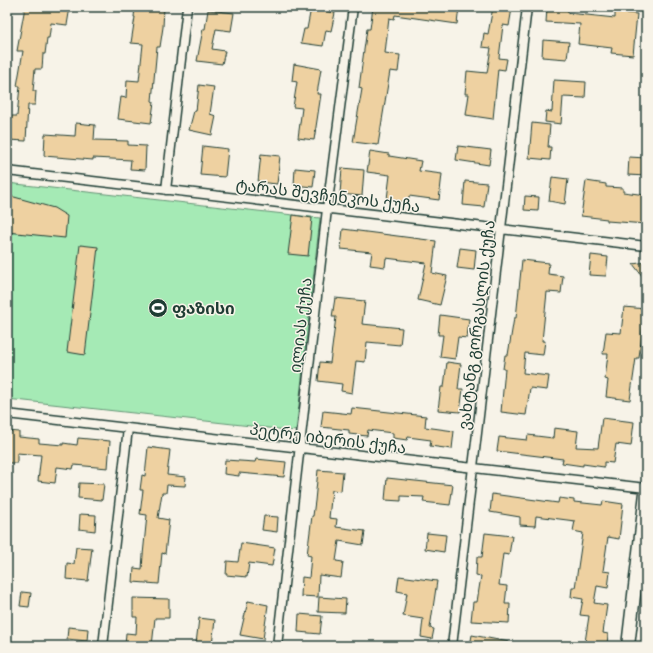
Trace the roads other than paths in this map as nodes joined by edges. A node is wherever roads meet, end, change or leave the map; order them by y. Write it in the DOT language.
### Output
graph roads {
  1 [pos="187,7"];
  2 [pos="353,7"];
  3 [pos="527,7"];
  4 [pos="7,172"];
  5 [pos="166,190"];
  6 [pos="327,209"];
  7 [pos="501,228"];
  8 [pos="646,246"];
  9 [pos="7,414"];
  10 [pos="128,428"];
  11 [pos="300,448"];
  12 [pos="473,469"];
  13 [pos="646,488"];
  14 [pos="646,493"];
  15 [pos="103,646"];
  16 [pos="277,646"];
  17 [pos="452,646"];
  18 [pos="628,646"];
  1 -- 5 [label="street"];
  2 -- 6 [label="street, ილიას ქუჩა"];
  3 -- 7 [label="street, ვახტანგ გორგასლის ქუჩა"];
  4 -- 5 [label="street, ტარას შევჩენკოს ქუჩა"];
  5 -- 6 [label="street, ტარას შევჩენკოს ქუჩა"];
  6 -- 7 [label="street, ტარას შევჩენკოს ქუჩა"];
  6 -- 11 [label="street, ილიას ქუჩა"];
  7 -- 8 [label="street, ტარას შევჩენკოს ქუჩა"];
  7 -- 12 [label="street, ვახტანგ გორგასლის ქუჩა"];
  9 -- 10 [label="street, პეტრე იბერის ქუჩა"];
  10 -- 11 [label="street, პეტრე იბერის ქუჩა"];
  10 -- 15 [label="street"];
  11 -- 12 [label="street, პეტრე იბერის ქუჩა"];
  11 -- 16 [label="street, ილიას ქუჩა"];
  12 -- 13 [label="street, პეტრე იბერის ქუჩა"];
  12 -- 17 [label="street, ვახტანგ გორგასლის ქუჩა"];
  14 -- 18 [label="street"];
}
